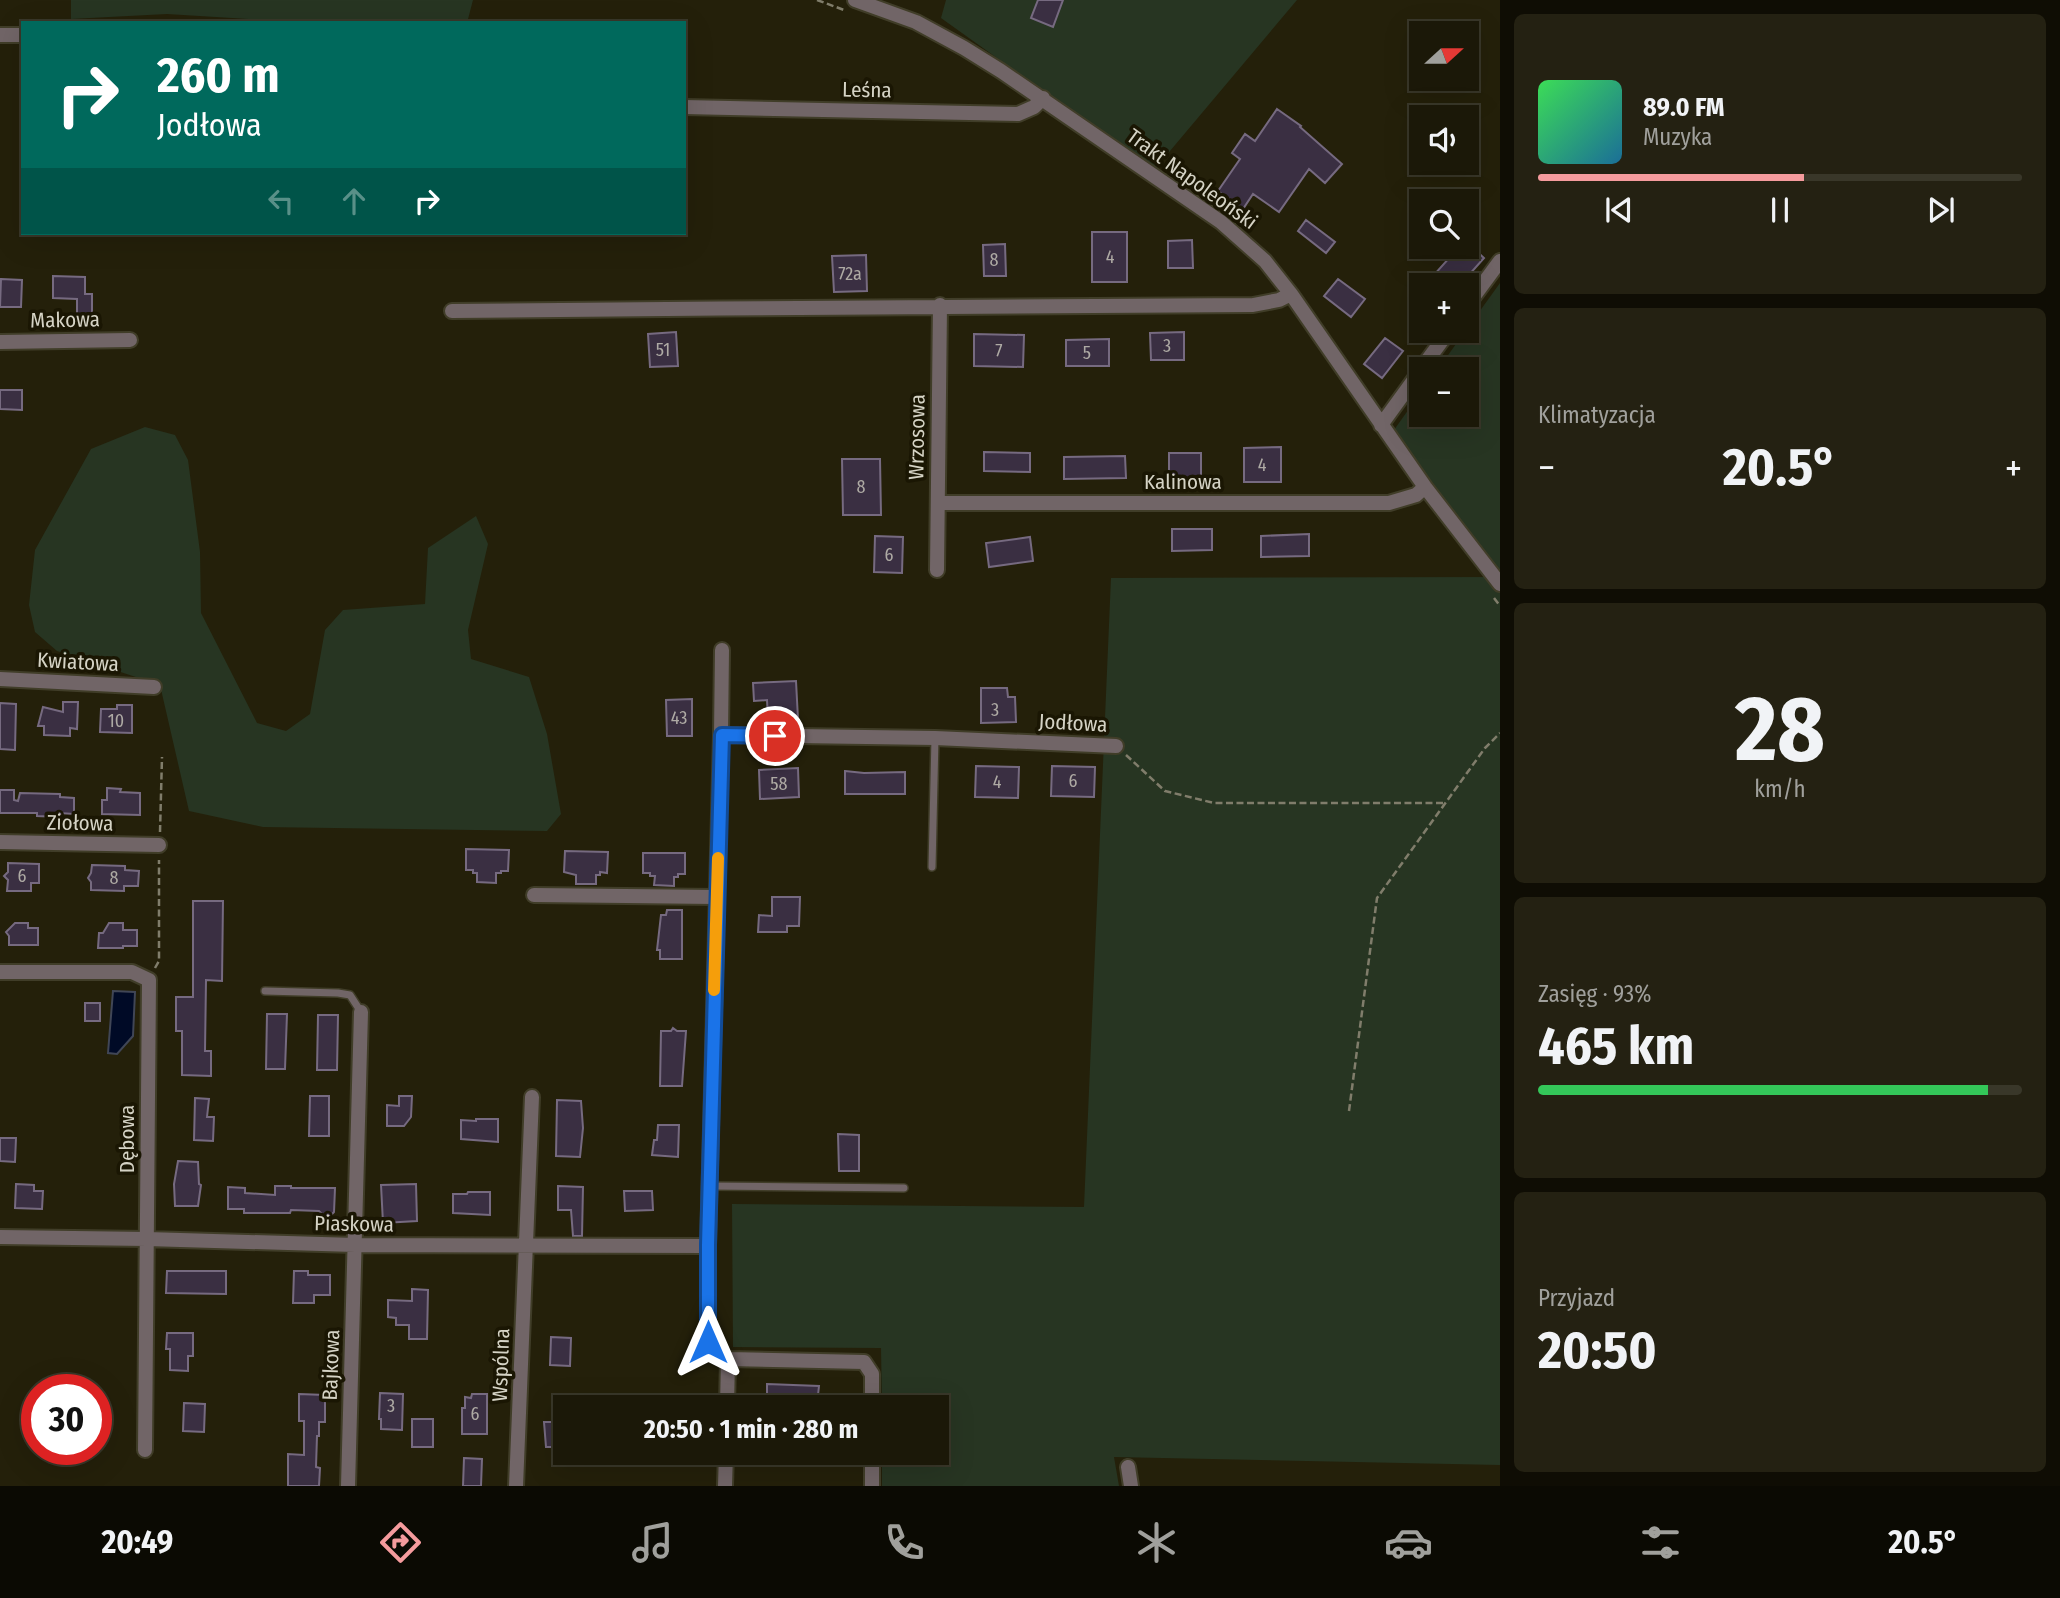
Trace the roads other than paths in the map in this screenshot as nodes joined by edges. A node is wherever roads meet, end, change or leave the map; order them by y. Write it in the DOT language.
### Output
graph roads {
  1 [pos="854,6"];
  2 [pos="0,35"];
  3 [pos="21,35"];
  4 [pos="1043,99"];
  5 [pos="686,107"];
  6 [pos="1500,261"];
  7 [pos="1479,289"];
  8 [pos="1291,294"];
  9 [pos="940,305"];
  10 [pos="452,311"];
  11 [pos="130,340"];
  12 [pos="0,342"];
  13 [pos="1409,386"];
  14 [pos="1381,425"];
  15 [pos="1425,487"];
  16 [pos="938,503"];
  17 [pos="937,570"];
  18 [pos="1496,590"];
  19 [pos="722,650"];
  20 [pos="0,679"];
  21 [pos="154,687"];
  22 [pos="722,735"];
  23 [pos="935,738"];
  24 [pos="1116,746"];
  25 [pos="0,842"];
  26 [pos="159,845"];
  27 [pos="932,866"];
  28 [pos="534,895"];
  29 [pos="716,897"];
  30 [pos="0,972"];
  31 [pos="265,991"];
  32 [pos="361,1012"];
  33 [pos="532,1097"];
  34 [pos="709,1186"];
  35 [pos="904,1188"];
  36 [pos="0,1237"];
  37 [pos="147,1239"];
  38 [pos="355,1245"];
  39 [pos="708,1245"];
  40 [pos="527,1246"];
  41 [pos="729,1359"];
  42 [pos="728,1395"];
  43 [pos="872,1395"];
  44 [pos="145,1450"];
  45 [pos="726,1465"];
  46 [pos="872,1465"];
  47 [pos="1128,1467"];
  48 [pos="348,1486"];
  49 [pos="516,1486"];
  50 [pos="726,1486"];
  51 [pos="872,1486"];
  52 [pos="1131,1486"];
  1 -- 4 [label="street, Trakt Napoleoński"];
  2 -- 3 [label="street"];
  4 -- 5 [label="street, Leśna"];
  4 -- 8 [label="street, Trakt Napoleoński"];
  6 -- 7 [label="street"];
  8 -- 9 [label="street"];
  8 -- 14 [label="street, Trakt Napoleoński"];
  9 -- 10 [label="street"];
  9 -- 16 [label="street, Wrzosowa"];
  11 -- 12 [label="street, Makowa"];
  13 -- 14 [label="street"];
  14 -- 15 [label="street, Trakt Napoleoński"];
  15 -- 16 [label="street, Kalinowa"];
  15 -- 18 [label="street, Trakt Napoleoński"];
  16 -- 17 [label="street, Wrzosowa"];
  19 -- 22 [label="street"];
  20 -- 21 [label="street, Kwiatowa"];
  22 -- 23 [label="street, Jodłowa"];
  22 -- 29 [label="street"];
  23 -- 24 [label="street, Jodłowa"];
  23 -- 27 [label="lane"];
  25 -- 26 [label="street, Ziołowa"];
  28 -- 29 [label="street"];
  29 -- 34 [label="street"];
  30 -- 37 [label="street, Dębowa"];
  31 -- 32 [label="lane"];
  32 -- 38 [label="street, Bajkowa"];
  33 -- 40 [label="street, Wspólna"];
  34 -- 35 [label="lane"];
  34 -- 39 [label="street"];
  36 -- 37 [label="street, Piaskowa"];
  37 -- 38 [label="street, Piaskowa"];
  37 -- 44 [label="street, Dębowa"];
  38 -- 40 [label="street, Piaskowa"];
  38 -- 48 [label="street, Bajkowa"];
  39 -- 40 [label="street, Piaskowa"];
  39 -- 41 [label="street"];
  40 -- 49 [label="street, Wspólna"];
  41 -- 42 [label="street"];
  41 -- 43 [label="street"];
  45 -- 50 [label="street"];
  46 -- 51 [label="street"];
  47 -- 52 [label="street"];
}
